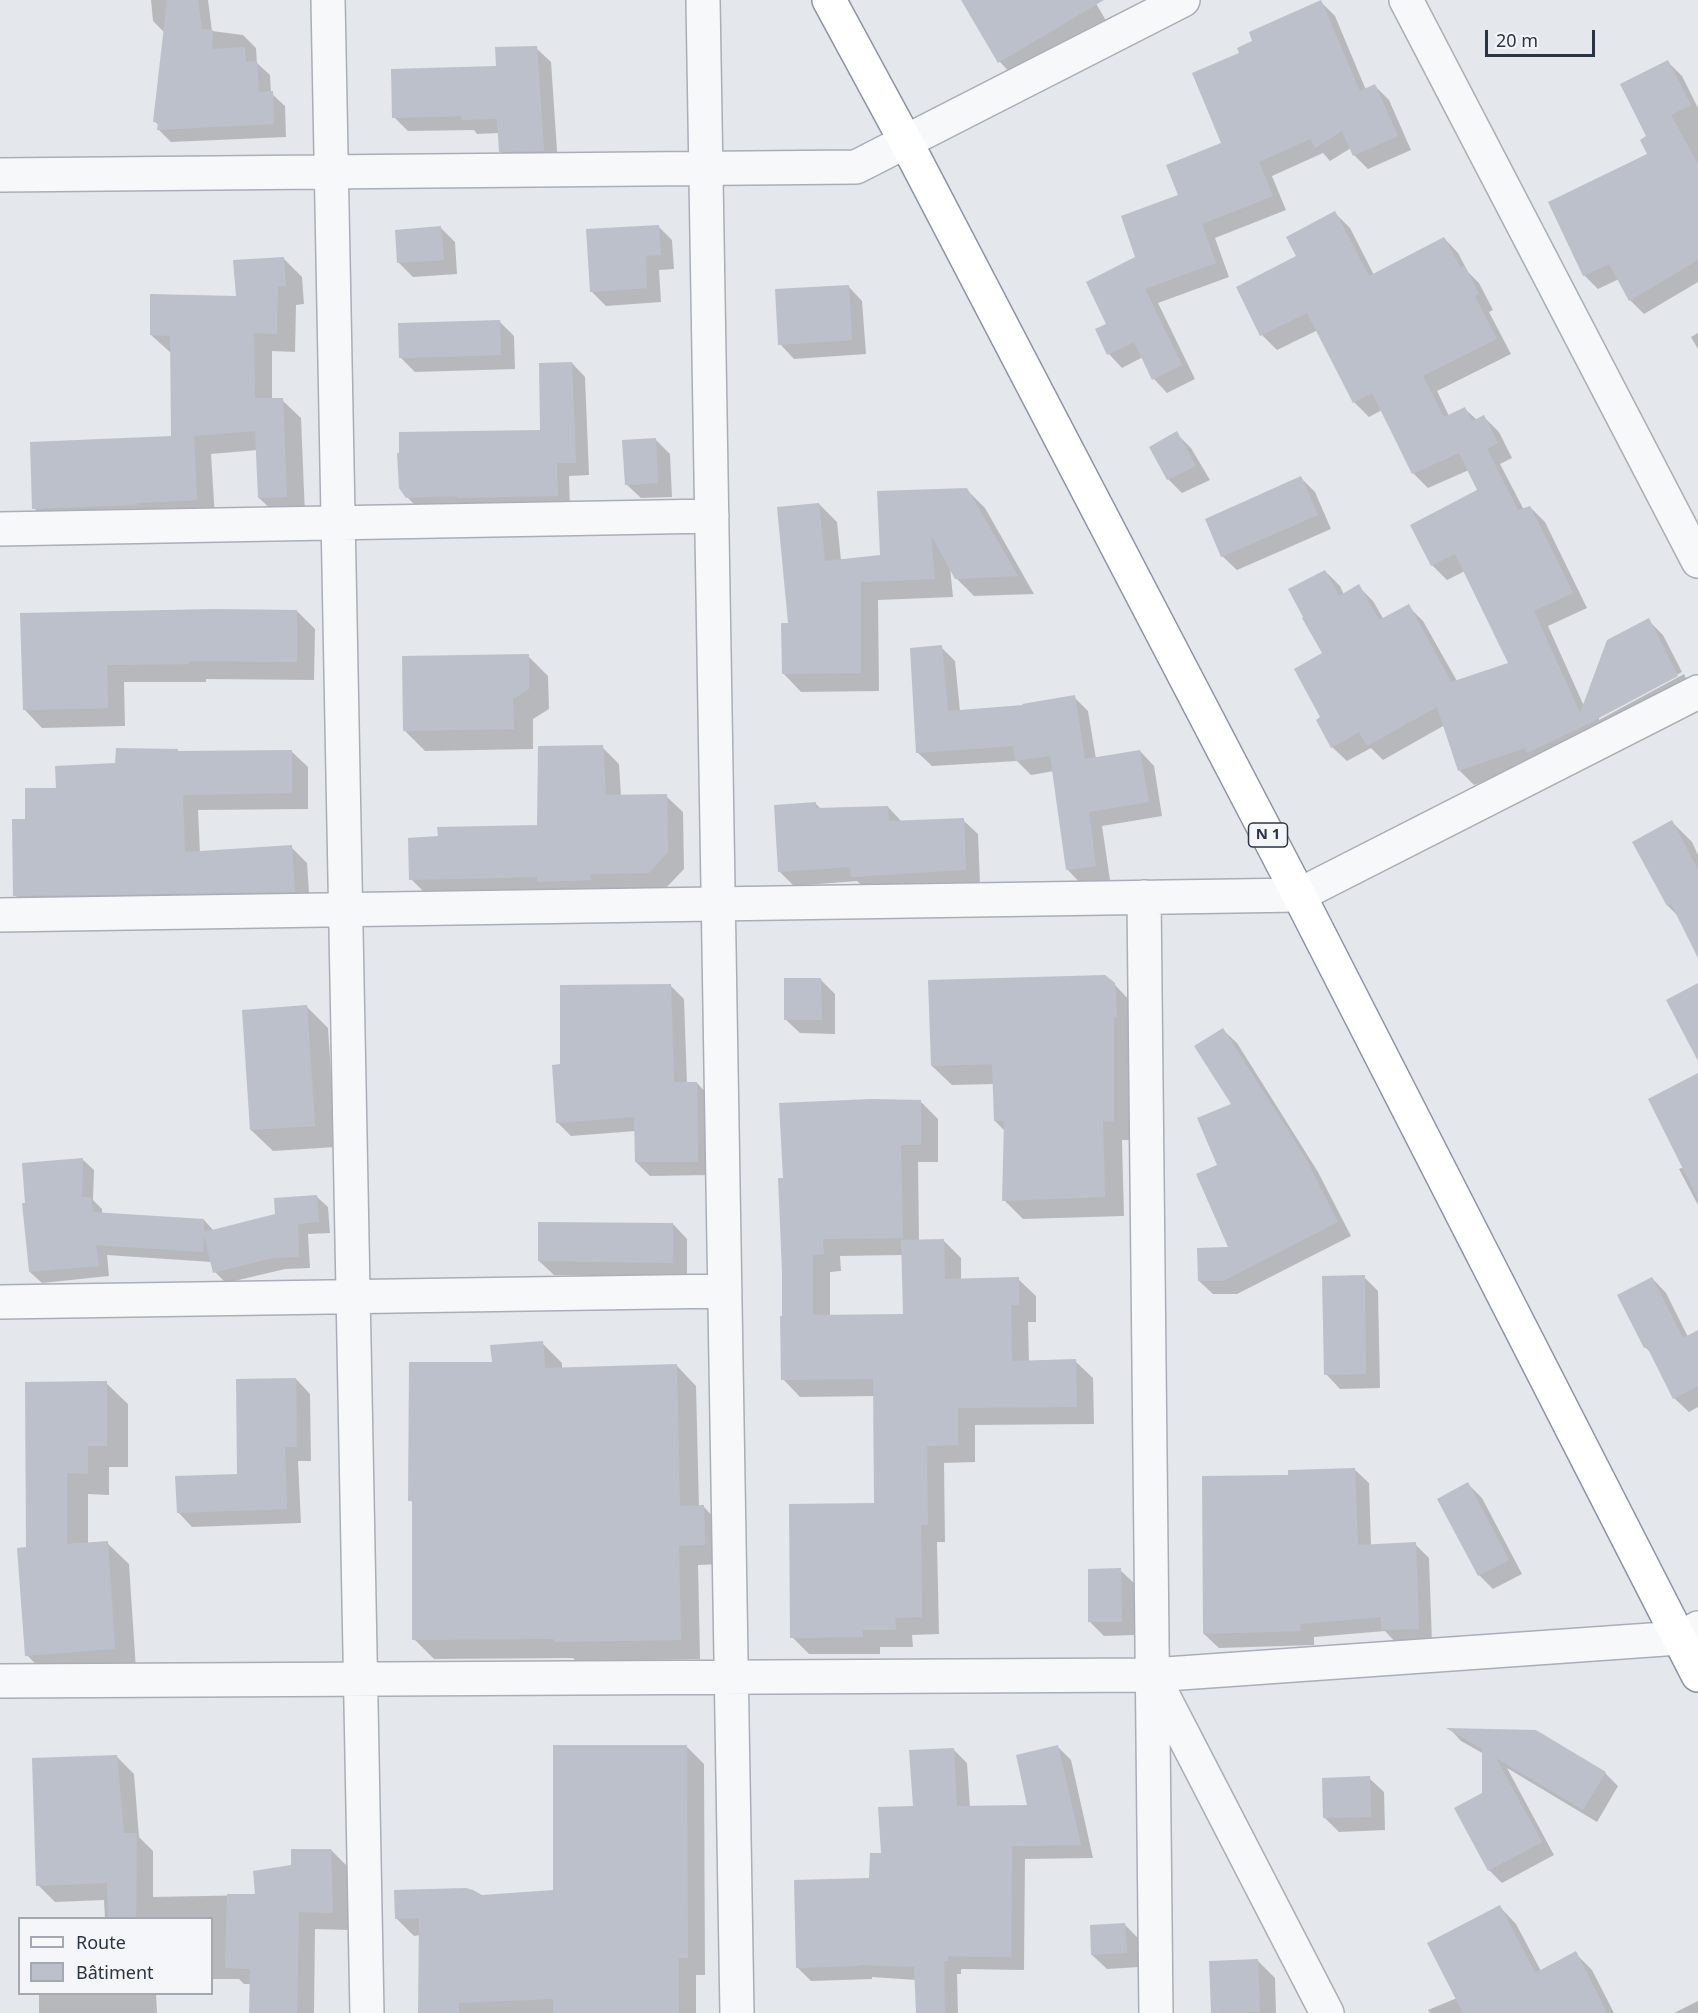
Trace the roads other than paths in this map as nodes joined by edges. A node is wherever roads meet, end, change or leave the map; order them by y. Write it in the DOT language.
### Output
graph roads {
  1 [pos="328,0"];
  2 [pos="704,0"];
  3 [pos="829,0"];
  4 [pos="1183,0"];
  5 [pos="1406,0"];
  6 [pos="906,142"];
  7 [pos="706,169"];
  8 [pos="331,172"];
  9 [pos="0,176"];
  10 [pos="712,516"];
  11 [pos="338,523"];
  12 [pos="0,529"];
  13 [pos="1698,561"];
  14 [pos="1698,692"];
  15 [pos="1299,895"];
  16 [pos="1144,897"];
  17 [pos="718,904"];
  18 [pos="346,910"];
  19 [pos="0,915"];
  20 [pos="725,1291"];
  21 [pos="353,1297"];
  22 [pos="0,1302"];
  23 [pos="1688,1633"];
  24 [pos="1152,1675"];
  25 [pos="1698,1675"];
  26 [pos="732,1677"];
  27 [pos="361,1679"];
  28 [pos="0,1681"];
  29 [pos="367,2013"];
  30 [pos="737,2013"];
  31 [pos="1156,2013"];
  32 [pos="1327,2013"];
  1 -- 8 [label="street"];
  2 -- 7 [label="street"];
  3 -- 6 [label="highway, N 1"];
  4 -- 6 [label="street"];
  5 -- 13 [label="street"];
  6 -- 7 [label="street"];
  6 -- 15 [label="highway, N 1"];
  7 -- 8 [label="street"];
  7 -- 10 [label="street"];
  8 -- 9 [label="street"];
  8 -- 11 [label="street"];
  10 -- 11 [label="street"];
  10 -- 17 [label="street"];
  11 -- 12 [label="street"];
  11 -- 18 [label="street"];
  14 -- 15 [label="street"];
  15 -- 16 [label="street"];
  15 -- 23 [label="highway, N 1"];
  16 -- 17 [label="street"];
  16 -- 24 [label="street"];
  17 -- 18 [label="street"];
  17 -- 20 [label="street"];
  18 -- 19 [label="street"];
  18 -- 21 [label="street"];
  20 -- 21 [label="street"];
  20 -- 26 [label="street"];
  21 -- 22 [label="street"];
  21 -- 27 [label="street"];
  23 -- 24 [label="street"];
  23 -- 25 [label="highway, N 1"];
  24 -- 26 [label="street"];
  24 -- 31 [label="street"];
  24 -- 32 [label="street"];
  26 -- 27 [label="street"];
  26 -- 30 [label="street"];
  27 -- 28 [label="street"];
  27 -- 29 [label="street"];
}
